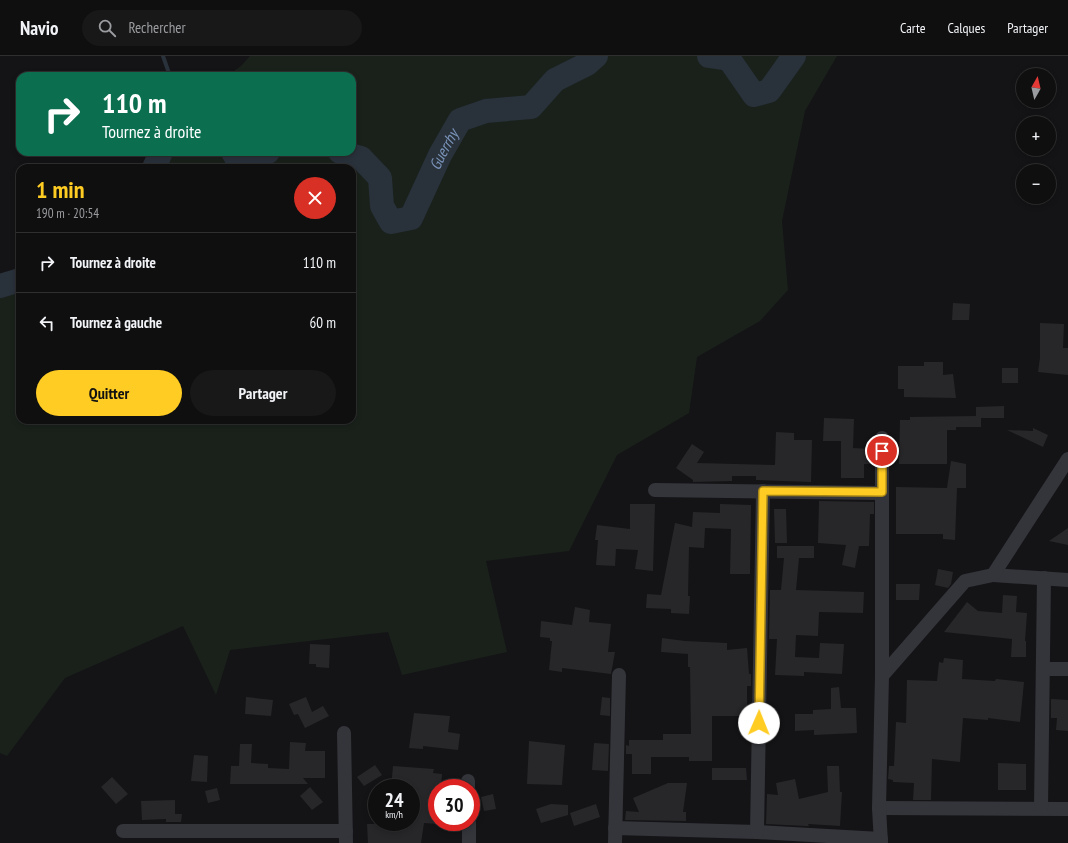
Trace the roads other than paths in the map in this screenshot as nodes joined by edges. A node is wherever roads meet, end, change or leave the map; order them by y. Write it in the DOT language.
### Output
graph roads {
  1 [pos="882,438"];
  2 [pos="1068,459"];
  3 [pos="655,490"];
  4 [pos="763,491"];
  5 [pos="882,492"];
  6 [pos="992,575"];
  7 [pos="1044,578"];
  8 [pos="1068,580"];
  9 [pos="1043,669"];
  10 [pos="1068,669"];
  11 [pos="619,675"];
  12 [pos="882,676"];
  13 [pos="344,733"];
  14 [pos="879,808"];
  15 [pos="1042,808"];
  16 [pos="1068,809"];
  17 [pos="615,828"];
  18 [pos="123,831"];
  19 [pos="469,831"];
  20 [pos="758,832"];
  21 [pos="346,837"];
  22 [pos="881,841"];
  23 [pos="469,843"];
  24 [pos="615,843"];
  1 -- 5 [label="street"];
  2 -- 6 [label="street"];
  3 -- 4 [label="street"];
  4 -- 5 [label="street"];
  4 -- 20 [label="street"];
  5 -- 12 [label="street"];
  6 -- 7 [label="street"];
  6 -- 12 [label="street"];
  7 -- 8 [label="street"];
  7 -- 9 [label="street"];
  9 -- 10 [label="street"];
  9 -- 15 [label="street"];
  11 -- 17 [label="street"];
  12 -- 14 [label="street"];
  13 -- 21 [label="street"];
  14 -- 15 [label="street"];
  14 -- 22 [label="street"];
  15 -- 16 [label="street"];
  17 -- 20 [label="street"];
  17 -- 24 [label="street"];
  18 -- 21 [label="street"];
  19 -- 23 [label="street"];
  20 -- 22 [label="street"];
}
